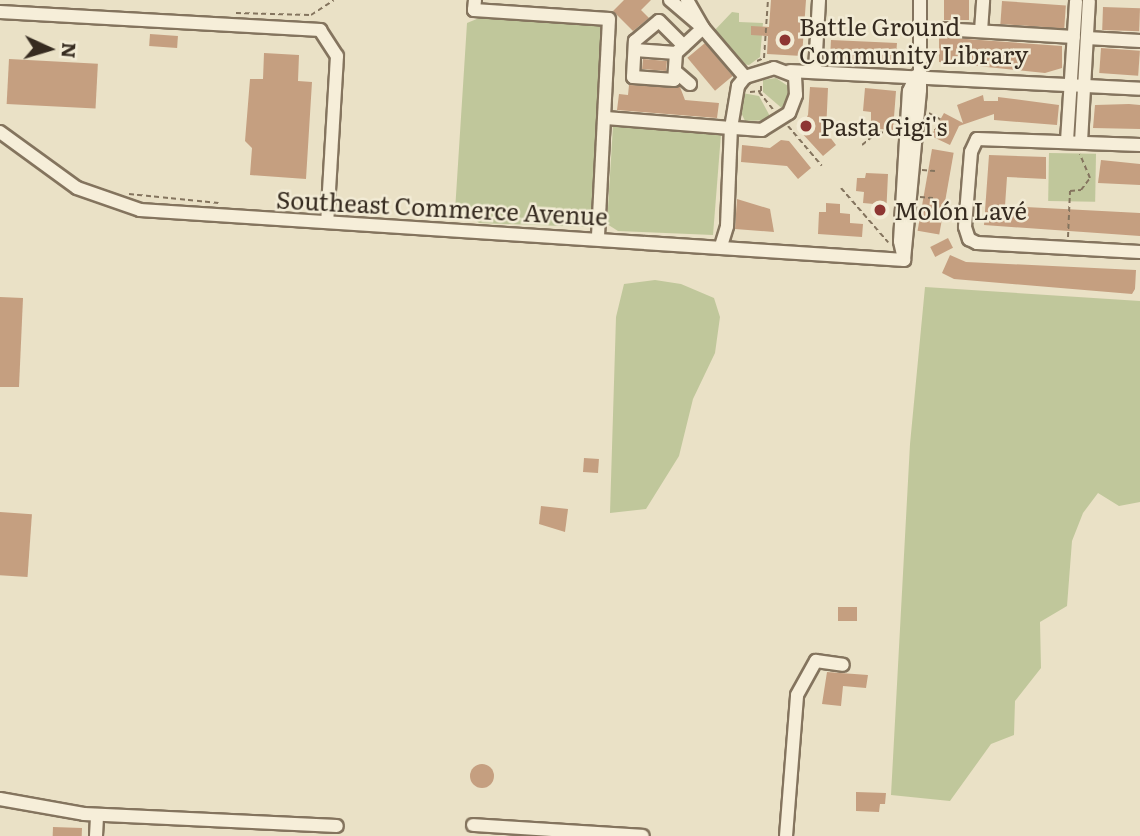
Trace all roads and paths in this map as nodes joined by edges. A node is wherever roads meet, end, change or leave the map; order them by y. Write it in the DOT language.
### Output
graph roads {
  1 [pos="334,0"];
  2 [pos="670,0"];
  3 [pos="687,0"];
  4 [pos="768,0"];
  5 [pos="819,0"];
  6 [pos="920,0"];
  7 [pos="983,0"];
  8 [pos="1083,0"];
  9 [pos="474,5"];
  10 [pos="526,7"];
  11 [pos="0,12"];
  12 [pos="232,13"];
  13 [pos="309,20"];
  14 [pos="896,25"];
  15 [pos="904,26"];
  16 [pos="703,28"];
  17 [pos="942,29"];
  18 [pos="982,32"];
  19 [pos="1081,37"];
  20 [pos="1140,41"];
  21 [pos="635,50"];
  22 [pos="680,50"];
  23 [pos="764,58"];
  24 [pos="815,70"];
  25 [pos="675,71"];
  26 [pos="790,71"];
  27 [pos="916,76"];
  28 [pos="749,81"];
  29 [pos="690,84"];
  30 [pos="1071,85"];
  31 [pos="1084,86"];
  32 [pos="1140,89"];
  33 [pos="759,92"];
  34 [pos="925,110"];
  35 [pos="606,118"];
  36 [pos="940,119"];
  37 [pos="782,120"];
  38 [pos="923,122"];
  39 [pos="731,128"];
  40 [pos="935,129"];
  41 [pos="0,132"];
  42 [pos="897,134"];
  43 [pos="1067,141"];
  44 [pos="1081,142"];
  45 [pos="862,145"];
  46 [pos="1140,145"];
  47 [pos="821,166"];
  48 [pos="922,170"];
  49 [pos="935,171"];
  50 [pos="841,188"];
  51 [pos="116,192"];
  52 [pos="920,197"];
  53 [pos="933,198"];
  54 [pos="219,203"];
  55 [pos="327,222"];
  56 [pos="598,237"];
  57 [pos="889,243"];
  58 [pos="721,246"];
  59 [pos="1067,248"];
  60 [pos="1140,252"];
  61 [pos="843,665"];
  62 [pos="0,799"];
  63 [pos="97,815"];
  64 [pos="473,825"];
  65 [pos="337,826"];
  66 [pos="281,830"];
  67 [pos="619,835"];
  68 [pos="96,836"];
  69 [pos="643,836"];
  70 [pos="786,836"];
  1 -- 13 [label="path"];
  2 -- 16 [label="street"];
  3 -- 16 [label="street"];
  4 -- 23 [label="path"];
  5 -- 24 [label="street"];
  6 -- 27 [label="street"];
  7 -- 18 [label="street"];
  8 -- 19 [label="street"];
  9 -- 10 [label="street"];
  10 -- 35 [label="street"];
  11 -- 13 [label="street"];
  12 -- 13 [label="path"];
  13 -- 55 [label="street"];
  14 -- 15 [label="path"];
  16 -- 22 [label="street"];
  16 -- 28 [label="street"];
  17 -- 18 [label="street"];
  18 -- 19 [label="street"];
  19 -- 20 [label="street"];
  19 -- 30 [label="street"];
  19 -- 31 [label="street"];
  21 -- 22 [label="street"];
  21 -- 22 [label="street"];
  21 -- 25 [label="street"];
  22 -- 25 [label="street"];
  24 -- 26 [label="street"];
  24 -- 27 [label="street"];
  25 -- 29 [label="street"];
  26 -- 28 [label="street"];
  26 -- 37 [label="street"];
  27 -- 30 [label="street"];
  27 -- 58 [label="street, Southeast Commerce Avenue"];
  28 -- 33 [label="path"];
  28 -- 33 [label="path"];
  28 -- 39 [label="street"];
  30 -- 31 [label="street"];
  30 -- 43 [label="street"];
  31 -- 32 [label="street"];
  31 -- 44 [label="street"];
  33 -- 37 [label="path"];
  34 -- 36 [label="path"];
  35 -- 39 [label="street"];
  35 -- 56 [label="street"];
  37 -- 39 [label="street"];
  37 -- 47 [label="path"];
  38 -- 40 [label="path"];
  39 -- 58 [label="street"];
  41 -- 55 [label="street, Southeast Commerce Avenue"];
  42 -- 45 [label="path"];
  43 -- 44 [label="street"];
  43 -- 59 [label="street"];
  44 -- 46 [label="street"];
  44 -- 59 [label="path"];
  48 -- 49 [label="path"];
  50 -- 57 [label="path"];
  51 -- 54 [label="path"];
  52 -- 53 [label="path"];
  55 -- 56 [label="street, Southeast Commerce Avenue"];
  56 -- 58 [label="street, Southeast Commerce Avenue"];
  59 -- 60 [label="street"];
  61 -- 70 [label="street"];
  62 -- 63 [label="street"];
  63 -- 66 [label="street"];
  63 -- 68 [label="street"];
  64 -- 67 [label="street"];
  65 -- 66 [label="street"];
  67 -- 69 [label="street"];
}
